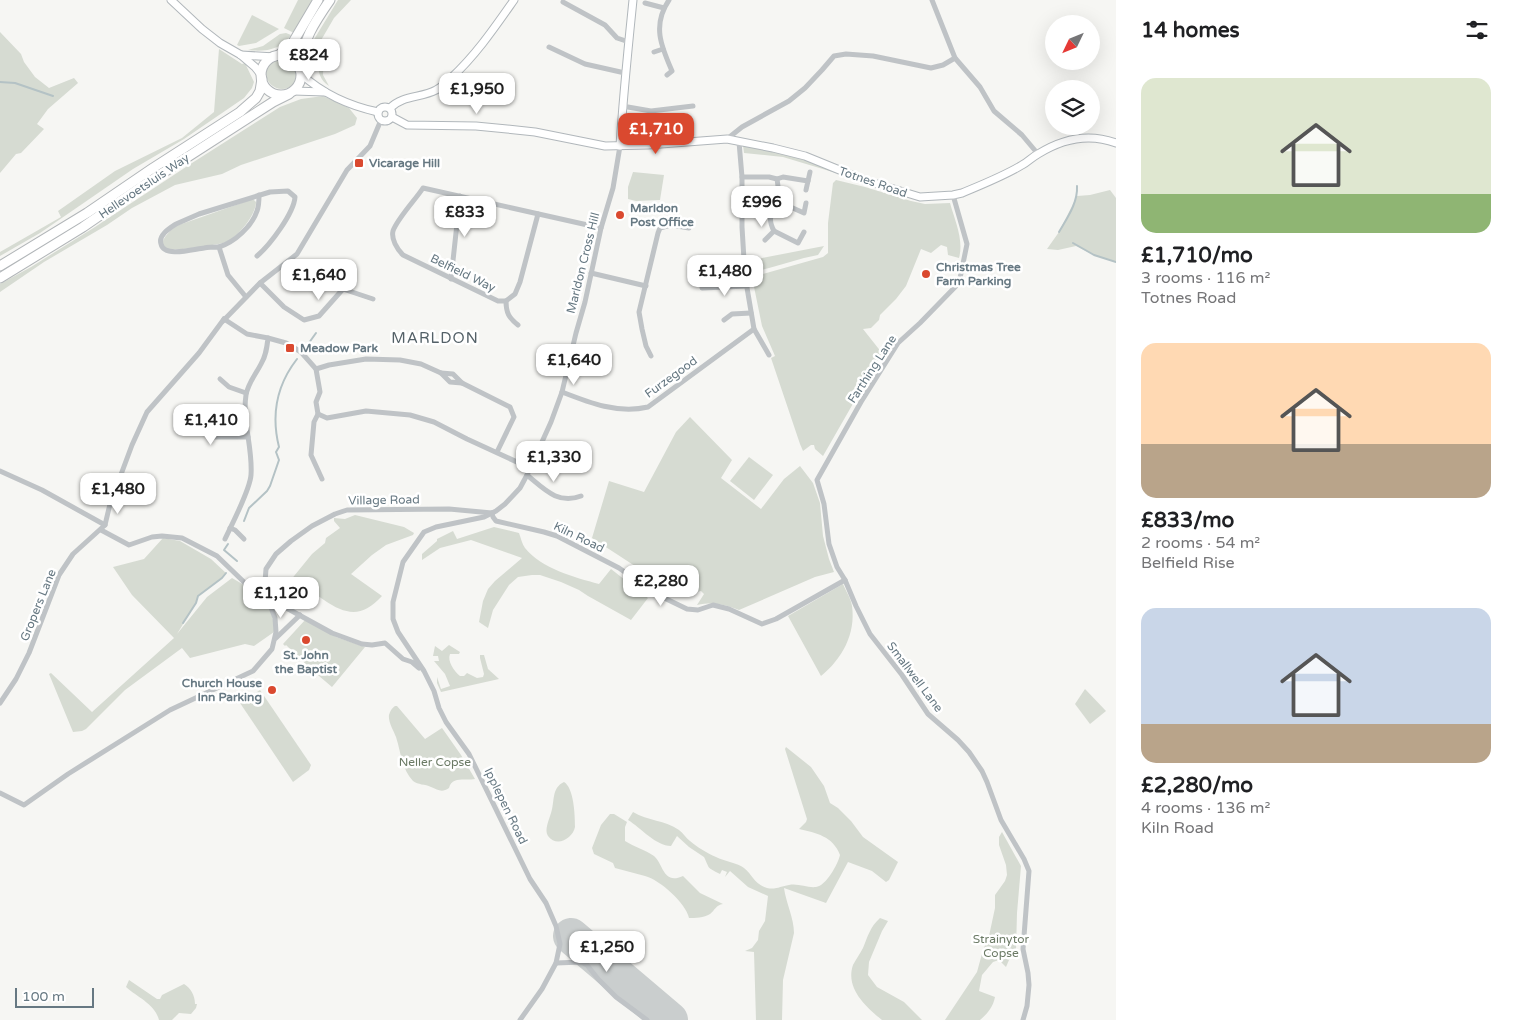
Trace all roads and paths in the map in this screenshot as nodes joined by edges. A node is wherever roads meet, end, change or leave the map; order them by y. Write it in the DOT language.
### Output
graph roads {
  1 [pos="171,0"];
  2 [pos="318,0"];
  3 [pos="330,0"];
  4 [pos="514,0"];
  5 [pos="633,0"];
  6 [pos="669,0"];
  7 [pos="932,0"];
  8 [pos="563,2"];
  9 [pos="645,3"];
  10 [pos="664,8"];
  11 [pos="630,42"];
  12 [pos="549,47"];
  13 [pos="663,48"];
  14 [pos="654,52"];
  15 [pos="241,55"];
  16 [pos="277,56"];
  17 [pos="955,58"];
  18 [pos="301,72"];
  19 [pos="625,72"];
  20 [pos="668,76"];
  21 [pos="262,77"];
  22 [pos="291,92"];
  23 [pos="325,92"];
  24 [pos="622,106"];
  25 [pos="692,106"];
  26 [pos="390,108"];
  27 [pos="378,112"];
  28 [pos="392,117"];
  29 [pos="381,120"];
  30 [pos="727,139"];
  31 [pos="739,142"];
  32 [pos="1116,143"];
  33 [pos="620,146"];
  34 [pos="1038,154"];
  35 [pos="810,172"];
  36 [pos="742,177"];
  37 [pos="777,179"];
  38 [pos="808,181"];
  39 [pos="806,190"];
  40 [pos="259,195"];
  41 [pos="953,195"];
  42 [pos="460,196"];
  43 [pos="777,201"];
  44 [pos="806,203"];
  45 [pos="538,214"];
  46 [pos="601,228"];
  47 [pos="689,228"];
  48 [pos="774,231"];
  49 [pos="804,232"];
  50 [pos="765,240"];
  51 [pos="219,247"];
  52 [pos="257,256"];
  53 [pos="0,266"];
  54 [pos="591,273"];
  55 [pos="0,278"];
  56 [pos="451,279"];
  57 [pos="260,283"];
  58 [pos="646,286"];
  59 [pos="747,286"];
  60 [pos="702,288"];
  61 [pos="248,295"];
  62 [pos="373,299"];
  63 [pos="506,301"];
  64 [pos="751,313"];
  65 [pos="224,318"];
  66 [pos="724,320"];
  67 [pos="518,325"];
  68 [pos="754,329"];
  69 [pos="213,332"];
  70 [pos="268,338"];
  71 [pos="769,355"];
  72 [pos="651,356"];
  73 [pos="316,370"];
  74 [pos="229,377"];
  75 [pos="562,392"];
  76 [pos="246,393"];
  77 [pos="318,414"];
  78 [pos="185,429"];
  79 [pos="248,436"];
  80 [pos="497,452"];
  81 [pos="530,468"];
  82 [pos="0,470"];
  83 [pos="527,475"];
  84 [pos="322,479"];
  85 [pos="817,480"];
  86 [pos="581,496"];
  87 [pos="492,513"];
  88 [pos="103,527"];
  89 [pos="230,528"];
  90 [pos="225,539"];
  91 [pos="244,539"];
  92 [pos="845,580"];
  93 [pos="267,597"];
  94 [pos="300,615"];
  95 [pos="276,638"];
  96 [pos="424,671"];
  97 [pos="0,703"];
  98 [pos="0,793"];
  99 [pos="556,963"];
  100 [pos="520,1020"];
  101 [pos="646,1020"];
  102 [pos="1023,1020"];
  1 -- 15 [label="street"];
  2 -- 16 [label="highway"];
  3 -- 18 [label="highway"];
  4 -- 26 [label="street"];
  5 -- 11 [label="street"];
  6 -- 10 [label="street"];
  7 -- 17 [label="street"];
  8 -- 11 [label="street"];
  9 -- 10 [label="street"];
  10 -- 13 [label="street"];
  11 -- 19 [label="street"];
  12 -- 19 [label="street"];
  13 -- 14 [label="street"];
  13 -- 20 [label="street"];
  15 -- 16 [label="street"];
  15 -- 21 [label="street"];
  16 -- 18 [label="highway"];
  16 -- 21 [label="highway"];
  17 -- 30 [label="street"];
  17 -- 34 [label="street"];
  18 -- 22 [label="highway"];
  18 -- 23 [label="street"];
  19 -- 24 [label="street"];
  21 -- 22 [label="highway"];
  21 -- 53 [label="highway, Hellevoetsluis Way"];
  22 -- 23 [label="street"];
  22 -- 55 [label="highway, Hellevoetsluis Way"];
  23 -- 27 [label="street"];
  24 -- 25 [label="street"];
  24 -- 33 [label="street"];
  26 -- 27 [label="street"];
  26 -- 28 [label="street"];
  27 -- 29 [label="street"];
  28 -- 29 [label="street"];
  28 -- 33 [label="street, Totnes Road"];
  29 -- 57 [label="street"];
  30 -- 31 [label="street, Totnes Road"];
  30 -- 33 [label="street, Totnes Road"];
  31 -- 36 [label="street"];
  31 -- 41 [label="street, Totnes Road"];
  32 -- 34 [label="street, Totnes Road"];
  33 -- 46 [label="street, Marldon Cross Hill"];
  34 -- 41 [label="street, Totnes Road"];
  35 -- 38 [label="street"];
  36 -- 37 [label="street"];
  36 -- 59 [label="street"];
  37 -- 38 [label="street"];
  37 -- 43 [label="street"];
  38 -- 39 [label="street"];
  40 -- 51 [label="street"];
  40 -- 51 [label="street"];
  40 -- 52 [label="street"];
  41 -- 85 [label="street, Farthing Lane"];
  42 -- 45 [label="street"];
  42 -- 56 [label="street"];
  42 -- 56 [label="street, Belfield Way"];
  43 -- 44 [label="street"];
  43 -- 48 [label="street"];
  45 -- 46 [label="street"];
  45 -- 63 [label="street"];
  46 -- 54 [label="street, Marldon Cross Hill"];
  47 -- 58 [label="street"];
  48 -- 49 [label="street"];
  48 -- 50 [label="street"];
  51 -- 61 [label="street"];
  54 -- 58 [label="street"];
  54 -- 75 [label="street, Marldon Cross Hill"];
  56 -- 63 [label="street, Belfield Way"];
  57 -- 61 [label="street"];
  57 -- 62 [label="street"];
  58 -- 72 [label="street"];
  59 -- 60 [label="street"];
  59 -- 64 [label="street"];
  61 -- 65 [label="street"];
  63 -- 67 [label="street"];
  64 -- 66 [label="street"];
  64 -- 68 [label="street"];
  65 -- 69 [label="street"];
  65 -- 70 [label="street"];
  65 -- 88 [label="street"];
  68 -- 71 [label="street"];
  68 -- 75 [label="street, Furzegood"];
  70 -- 73 [label="street"];
  70 -- 76 [label="street"];
  73 -- 77 [label="street"];
  73 -- 80 [label="street"];
  74 -- 76 [label="street"];
  75 -- 81 [label="street, Marldon Cross Hill"];
  76 -- 79 [label="street"];
  77 -- 80 [label="street"];
  77 -- 84 [label="street"];
  78 -- 79 [label="street"];
  79 -- 89 [label="street"];
  80 -- 81 [label="street"];
  81 -- 83 [label="street, Marldon Cross Hill"];
  82 -- 88 [label="street"];
  83 -- 86 [label="street"];
  83 -- 87 [label="street, Marldon Cross Hill"];
  85 -- 92 [label="street, Smallwell Lane"];
  87 -- 92 [label="street, Kiln Road"];
  87 -- 93 [label="street, Village Road"];
  87 -- 96 [label="street, Ipplepen Road"];
  88 -- 93 [label="street"];
  88 -- 97 [label="street, Gropers Lane"];
  89 -- 90 [label="street"];
  89 -- 91 [label="street"];
  92 -- 102 [label="street, Smallwell Lane"];
  93 -- 94 [label="street"];
  93 -- 95 [label="street, Village Road"];
  94 -- 95 [label="street"];
  94 -- 96 [label="street"];
  95 -- 98 [label="street"];
  96 -- 99 [label="street, Ipplepen Road"];
  99 -- 100 [label="street, Ipplepen Road"];
  99 -- 101 [label="street"];
}
